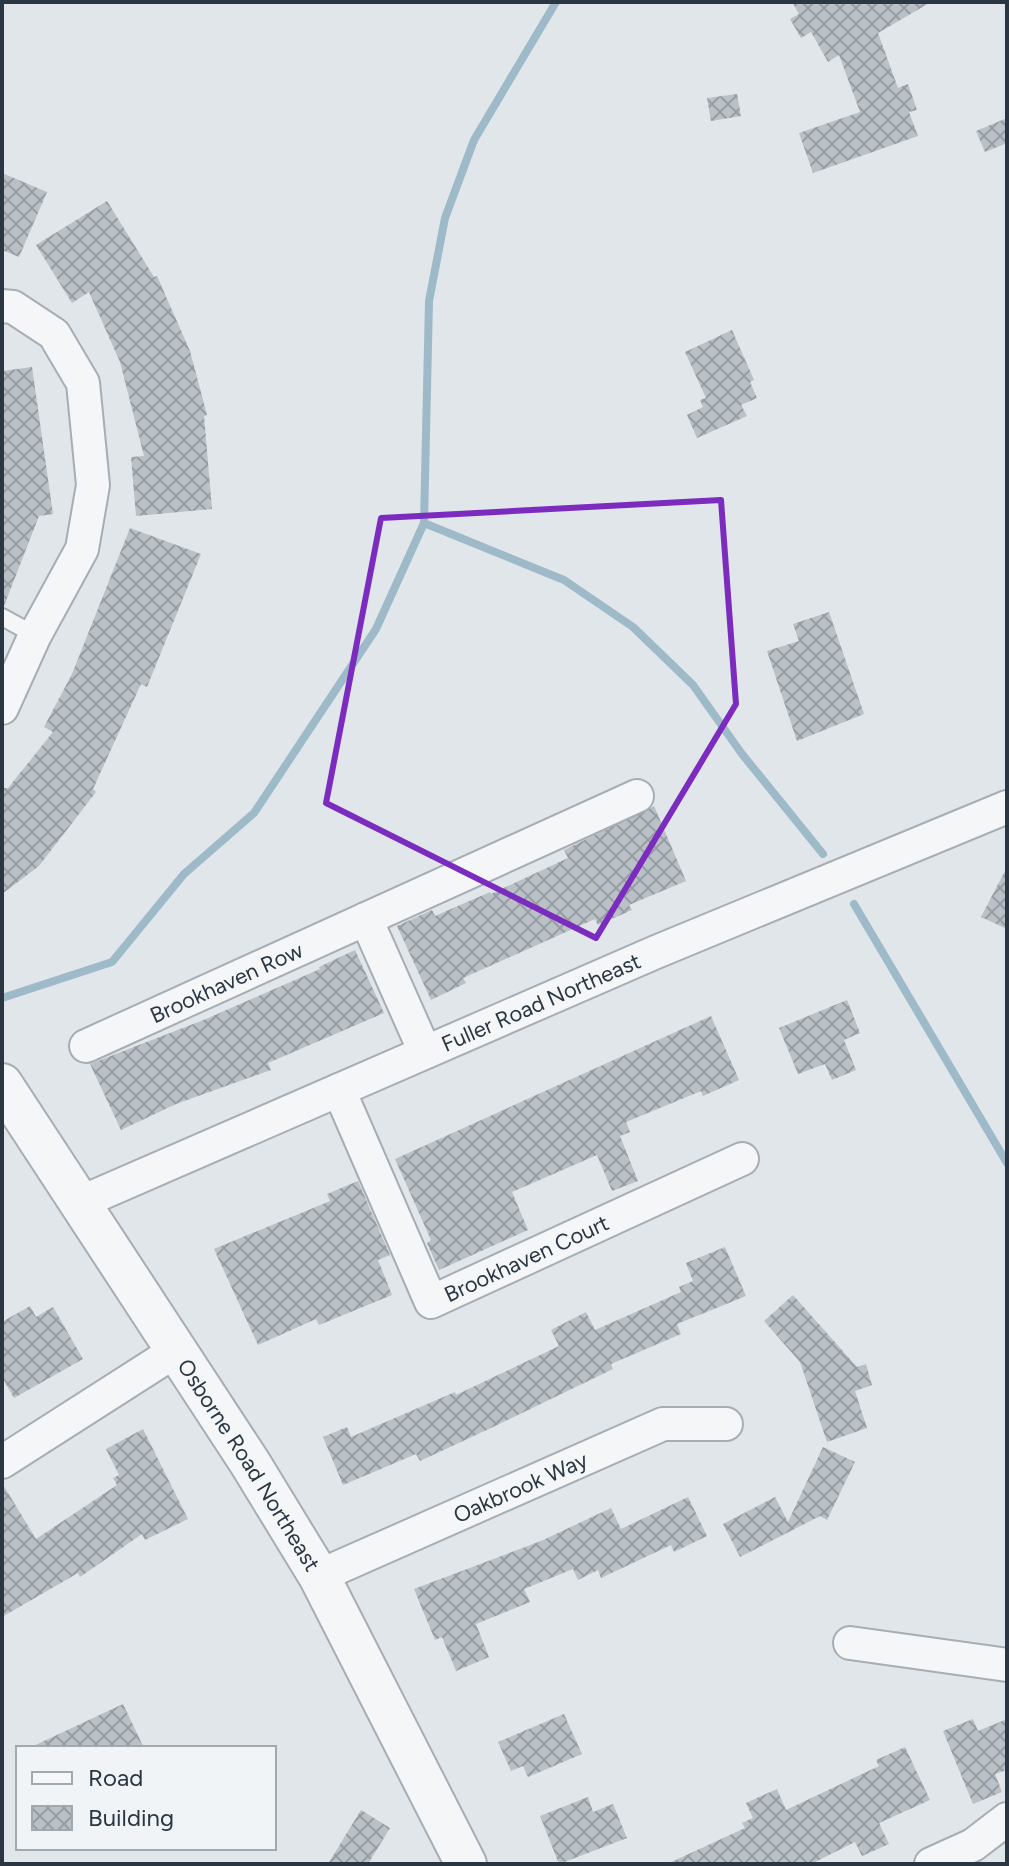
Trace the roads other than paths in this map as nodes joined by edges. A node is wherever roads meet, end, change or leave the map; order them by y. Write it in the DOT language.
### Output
graph roads {
  1 [pos="2,306"];
  2 [pos="2,617"];
  3 [pos="35,635"];
  4 [pos="2,708"];
  5 [pos="637,796"];
  6 [pos="1007,807"];
  7 [pos="366,919"];
  8 [pos="86,1046"];
  9 [pos="425,1052"];
  10 [pos="2,1084"];
  11 [pos="339,1090"];
  12 [pos="742,1159"];
  13 [pos="77,1204"];
  14 [pos="174,1352"];
  15 [pos="726,1424"];
  16 [pos="2,1462"];
  17 [pos="319,1576"];
  18 [pos="850,1643"];
  19 [pos="1007,1665"];
  20 [pos="1007,1819"];
  21 [pos="466,1864"];
  22 [pos="931,1864"];
  1 -- 3 [label="street"];
  2 -- 3 [label="lane"];
  3 -- 4 [label="street"];
  5 -- 7 [label="street, Brookhaven Row"];
  6 -- 9 [label="street, Fuller Road Northeast"];
  7 -- 8 [label="street, Brookhaven Row"];
  7 -- 9 [label="street"];
  9 -- 11 [label="street, Fuller Road Northeast"];
  10 -- 13 [label="street, Osborne Road Northeast"];
  11 -- 12 [label="street, Brookhaven Court"];
  11 -- 13 [label="street, Fuller Road Northeast"];
  13 -- 14 [label="street, Osborne Road Northeast"];
  14 -- 16 [label="street"];
  14 -- 17 [label="street, Osborne Road Northeast"];
  15 -- 17 [label="street, Oakbrook Way"];
  17 -- 21 [label="street, Osborne Road Northeast"];
  18 -- 19 [label="street"];
  20 -- 22 [label="street"];
}
